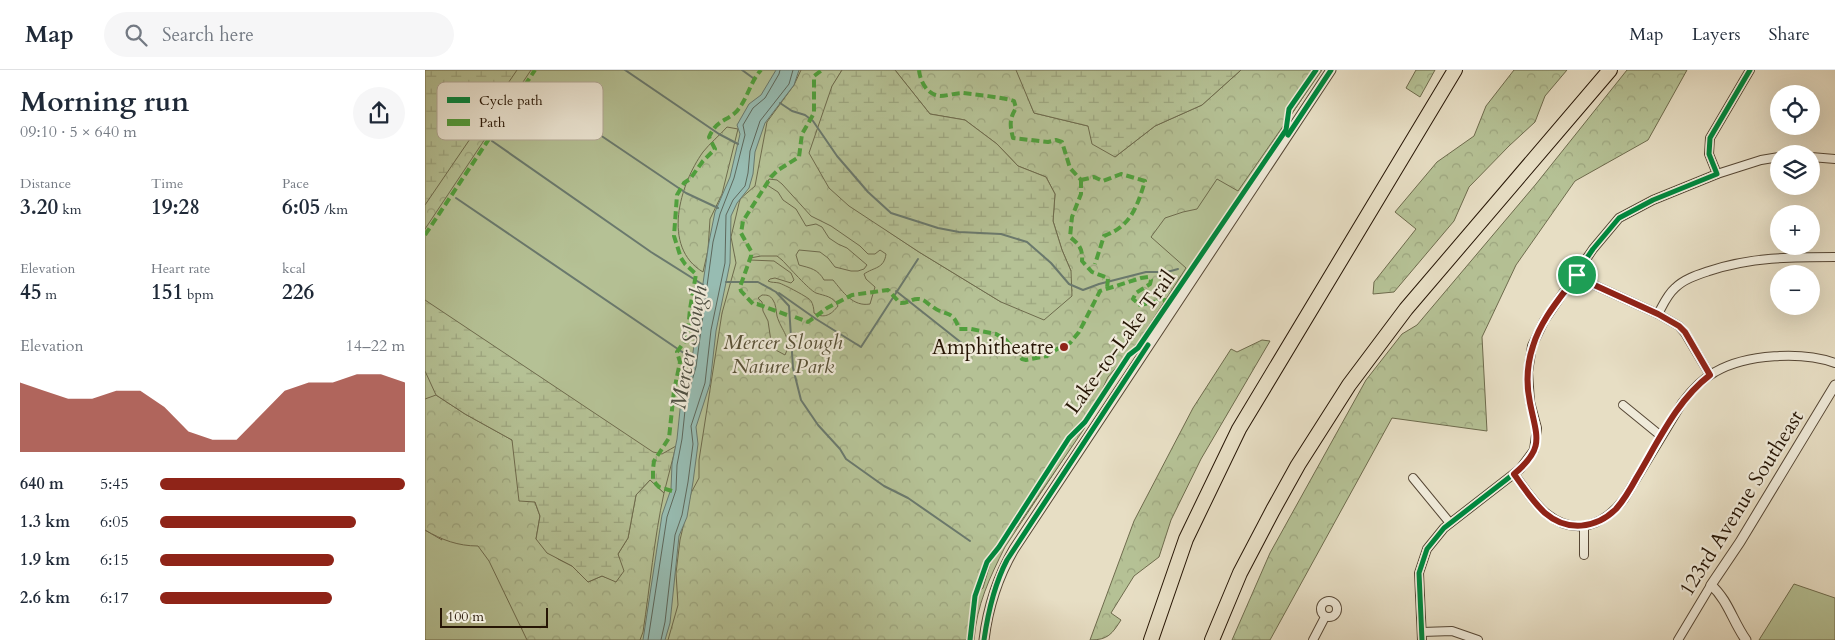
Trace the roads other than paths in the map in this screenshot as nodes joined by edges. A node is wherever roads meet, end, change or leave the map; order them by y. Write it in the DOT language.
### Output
graph roads {
  1 [pos="1331,70"];
  2 [pos="1455,70"];
  3 [pos="1610,70"];
  4 [pos="1750,70"];
  5 [pos="1820,157"];
  6 [pos="1770,158"];
  7 [pos="1835,159"];
  8 [pos="1717,174"];
  9 [pos="1835,257"];
  10 [pos="1577,275"];
  11 [pos="1658,314"];
  12 [pos="1835,363"];
  13 [pos="1710,375"];
  14 [pos="1835,384"];
  15 [pos="1623,405"];
  16 [pos="1661,436"];
  17 [pos="1514,474"];
  18 [pos="1413,478"];
  19 [pos="1450,523"];
  20 [pos="1584,527"];
  21 [pos="1584,555"];
  22 [pos="1711,585"];
  23 [pos="1325,617"];
  24 [pos="1422,636"];
  25 [pos="984,640"];
  26 [pos="1151,640"];
  27 [pos="1212,640"];
  28 [pos="1313,640"];
  29 [pos="1478,640"];
  30 [pos="1678,640"];
  31 [pos="1747,640"];
  1 -- 25 [label="street"];
  2 -- 26 [label="highway"];
  3 -- 27 [label="highway"];
  4 -- 8 [label="street"];
  5 -- 7 [label="street"];
  6 -- 8 [label="street"];
  8 -- 10 [label="street"];
  9 -- 11 [label="street"];
  10 -- 11 [label="street"];
  10 -- 17 [label="street"];
  11 -- 13 [label="street"];
  12 -- 13 [label="street"];
  13 -- 16 [label="street"];
  14 -- 22 [label="street, 123rd Avenue Southeast"];
  15 -- 16 [label="street"];
  16 -- 20 [label="street"];
  17 -- 19 [label="street"];
  17 -- 20 [label="street"];
  18 -- 19 [label="street"];
  19 -- 24 [label="street"];
  20 -- 21 [label="street"];
  22 -- 30 [label="street, 123rd Avenue Southeast"];
  22 -- 31 [label="street"];
  23 -- 28 [label="street"];
  24 -- 29 [label="street"];
}
